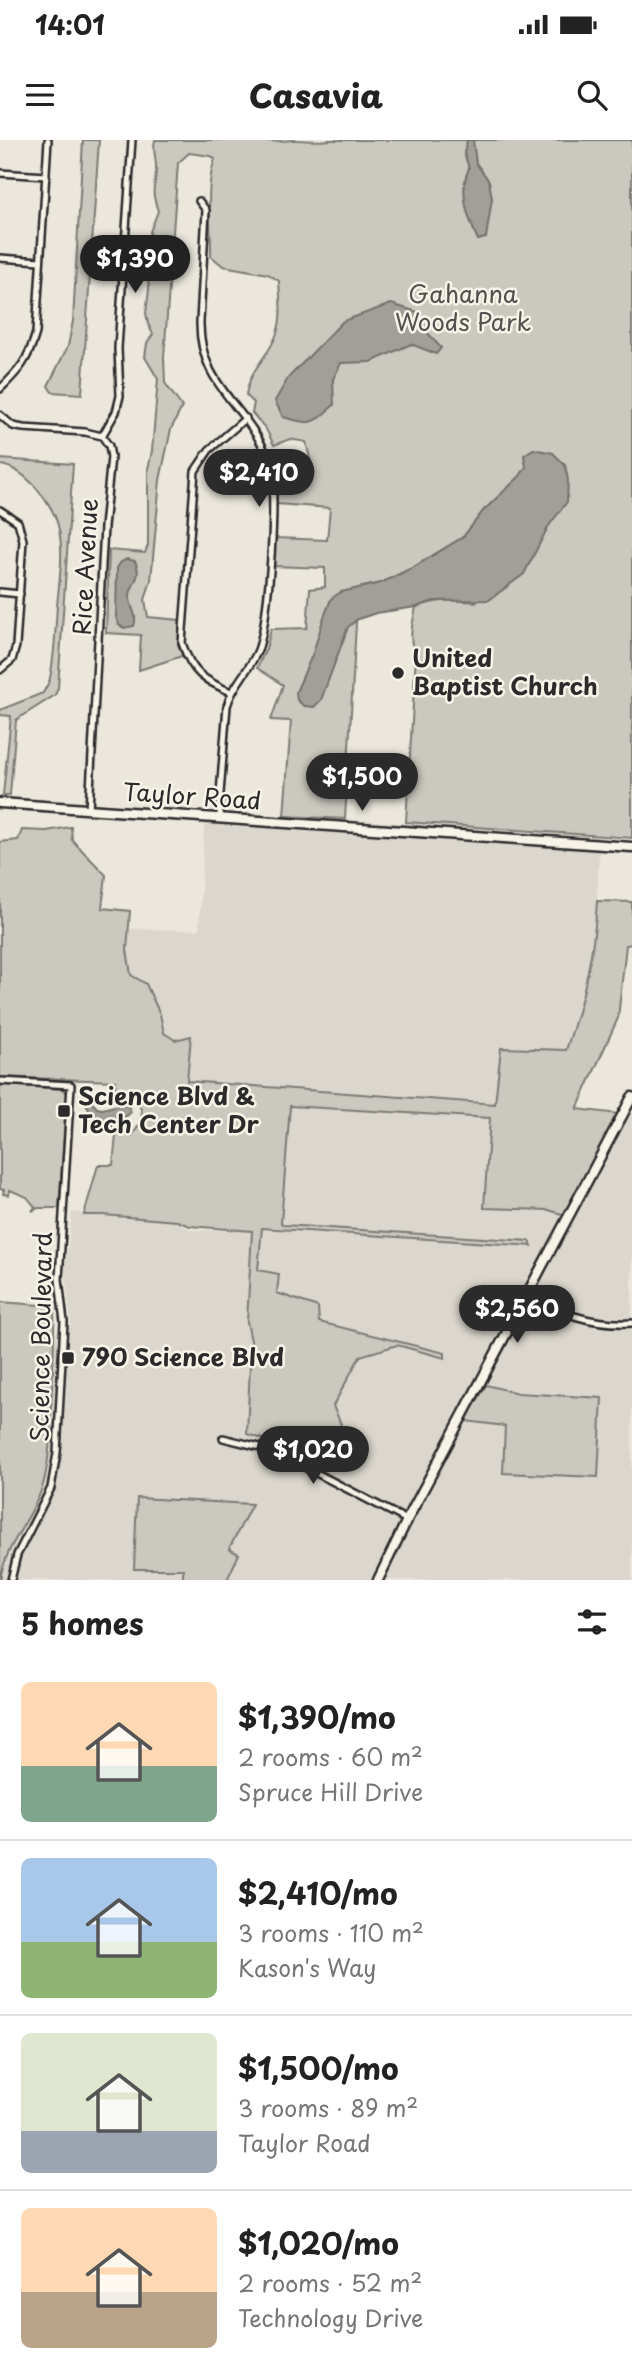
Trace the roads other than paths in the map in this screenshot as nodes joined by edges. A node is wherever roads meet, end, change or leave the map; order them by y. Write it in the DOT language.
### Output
graph roads {
  1 [pos="48,140"];
  2 [pos="132,140"];
  3 [pos="0,173"];
  4 [pos="46,176"];
  5 [pos="199,201"];
  6 [pos="0,258"];
  7 [pos="40,261"];
  8 [pos="0,389"];
  9 [pos="0,415"];
  10 [pos="246,418"];
  11 [pos="102,436"];
  12 [pos="0,510"];
  13 [pos="0,592"];
  14 [pos="20,594"];
  15 [pos="0,670"];
  16 [pos="231,692"];
  17 [pos="0,803"];
  18 [pos="89,810"];
  19 [pos="221,818"];
  20 [pos="632,847"];
  21 [pos="0,1081"];
  22 [pos="632,1097"];
  23 [pos="527,1295"];
  24 [pos="632,1323"];
  25 [pos="223,1438"];
  26 [pos="407,1520"];
  27 [pos="11,1580"];
  28 [pos="378,1580"];
  1 -- 4 [label="street"];
  2 -- 11 [label="street"];
  3 -- 4 [label="street"];
  4 -- 7 [label="street"];
  5 -- 10 [label="street"];
  6 -- 7 [label="street"];
  7 -- 8 [label="street"];
  9 -- 11 [label="street"];
  10 -- 16 [label="street"];
  10 -- 16 [label="street"];
  11 -- 18 [label="street, Rice Avenue"];
  12 -- 14 [label="street"];
  13 -- 14 [label="street"];
  14 -- 15 [label="street"];
  16 -- 19 [label="street"];
  17 -- 18 [label="main road, Taylor Road"];
  18 -- 19 [label="main road, Taylor Road"];
  19 -- 20 [label="main road, Taylor Road"];
  21 -- 27 [label="street, Science Boulevard"];
  22 -- 23 [label="main road"];
  23 -- 24 [label="street"];
  23 -- 26 [label="main road"];
  25 -- 26 [label="street"];
  26 -- 28 [label="main road"];
}
